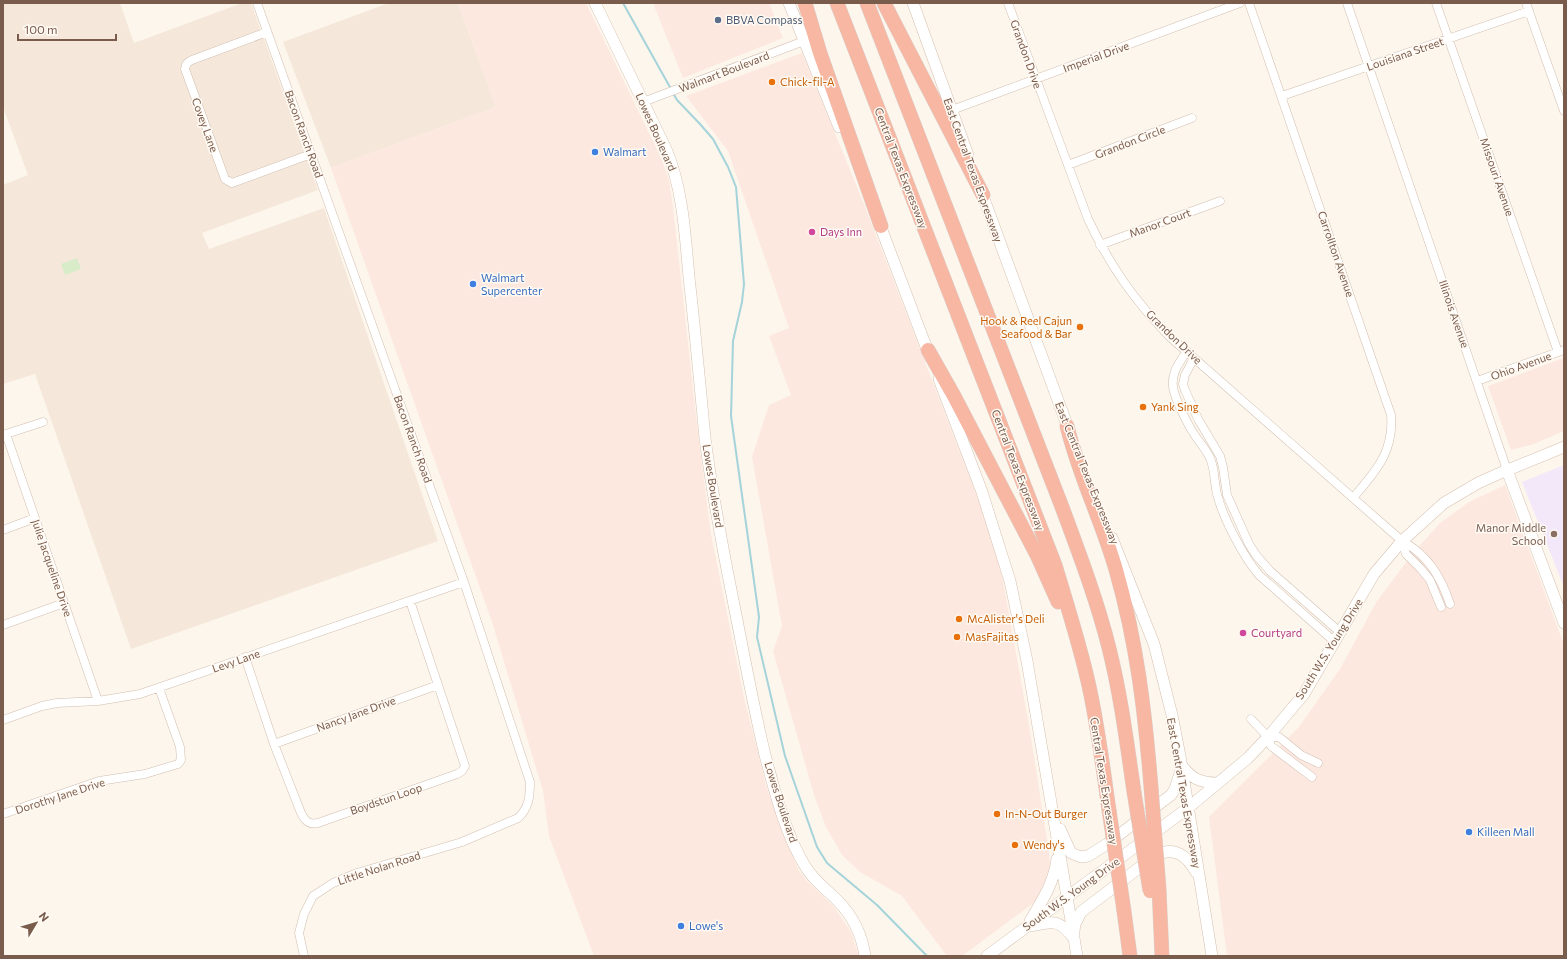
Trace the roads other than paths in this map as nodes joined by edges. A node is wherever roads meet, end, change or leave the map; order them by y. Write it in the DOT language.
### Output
graph roads {
  1 [pos="257,3"];
  2 [pos="595,3"];
  3 [pos="789,3"];
  4 [pos="805,3"];
  5 [pos="837,3"];
  6 [pos="867,3"];
  7 [pos="884,3"];
  8 [pos="913,3"];
  9 [pos="1008,3"];
  10 [pos="1240,3"];
  11 [pos="1249,3"];
  12 [pos="1347,3"];
  13 [pos="1436,3"];
  14 [pos="1527,7"];
  15 [pos="267,32"];
  16 [pos="1449,39"];
  17 [pos="804,41"];
  18 [pos="1369,66"];
  19 [pos="1036,79"];
  20 [pos="1282,96"];
  21 [pos="643,102"];
  22 [pos="952,110"];
  23 [pos="1564,111"];
  24 [pos="1192,118"];
  25 [pos="311,154"];
  26 [pos="1068,165"];
  27 [pos="983,195"];
  28 [pos="1220,201"];
  29 [pos="881,226"];
  30 [pos="1100,245"];
  31 [pos="928,350"];
  32 [pos="1187,351"];
  33 [pos="1561,351"];
  34 [pos="1194,358"];
  35 [pos="1477,381"];
  36 [pos="1189,400"];
  37 [pos="1179,404"];
  38 [pos="43,422"];
  39 [pos="1068,426"];
  40 [pos="4,435"];
  41 [pos="1206,435"];
  42 [pos="1198,440"];
  43 [pos="1564,447"];
  44 [pos="1507,470"];
  45 [pos="1354,498"];
  46 [pos="1234,510"];
  47 [pos="1225,516"];
  48 [pos="35,518"];
  49 [pos="3,530"];
  50 [pos="1402,541"];
  51 [pos="1249,544"];
  52 [pos="1241,548"];
  53 [pos="464,582"];
  54 [pos="410,601"];
  55 [pos="64,603"];
  56 [pos="1450,604"];
  57 [pos="1311,606"];
  58 [pos="1441,607"];
  59 [pos="1304,614"];
  60 [pos="1564,623"];
  61 [pos="3,625"];
  62 [pos="1338,637"];
  63 [pos="245,657"];
  64 [pos="438,685"];
  65 [pos="1089,686"];
  66 [pos="158,688"];
  67 [pos="98,701"];
  68 [pos="1251,719"];
  69 [pos="3,720"];
  70 [pos="1268,737"];
  71 [pos="274,744"];
  72 [pos="1318,763"];
  73 [pos="1182,765"];
  74 [pos="1312,777"];
  75 [pos="1218,783"];
  76 [pos="1052,808"];
  77 [pos="1188,808"];
  78 [pos="3,814"];
  79 [pos="462,842"];
  80 [pos="1058,849"];
  81 [pos="1198,876"];
  82 [pos="1154,890"];
  83 [pos="1066,897"];
  84 [pos="1027,927"];
  85 [pos="1074,936"];
  86 [pos="304,956"];
  87 [pos="865,956"];
  88 [pos="987,956"];
  89 [pos="1077,956"];
  90 [pos="1130,956"];
  91 [pos="1161,956"];
  92 [pos="1212,956"];
  1 -- 15 [label="street, Bacon Ranch Road"];
  2 -- 21 [label="main road, Lowes Boulevard"];
  3 -- 17 [label="main road"];
  4 -- 29 [label="highway"];
  5 -- 65 [label="highway, Central Texas Expressway"];
  6 -- 82 [label="highway, bridge"];
  7 -- 27 [label="highway"];
  8 -- 22 [label="main road, East Central Texas Expressway"];
  9 -- 19 [label="street, Grandon Drive"];
  10 -- 19 [label="street, Imperial Drive"];
  11 -- 20 [label="street, Carrollton Avenue"];
  12 -- 18 [label="street, Illinois Avenue"];
  13 -- 16 [label="street, Missouri Avenue"];
  14 -- 16 [label="street, Louisiana Street"];
  14 -- 23 [label="street"];
  15 -- 25 [label="street, Bacon Ranch Road"];
  15 -- 25 [label="street, Covey Lane"];
  16 -- 18 [label="street, Louisiana Street"];
  16 -- 33 [label="street, Missouri Avenue"];
  17 -- 21 [label="street, Walmart Boulevard"];
  17 -- 29 [label="main road"];
  18 -- 20 [label="street, Louisiana Street"];
  18 -- 35 [label="street, Illinois Avenue"];
  19 -- 22 [label="street, Imperial Drive"];
  19 -- 26 [label="street, Grandon Drive"];
  20 -- 45 [label="street, Carrollton Avenue"];
  21 -- 87 [label="main road, Lowes Boulevard"];
  22 -- 27 [label="main road, East Central Texas Expressway"];
  24 -- 26 [label="street, Grandon Circle"];
  25 -- 53 [label="street, Bacon Ranch Road"];
  26 -- 30 [label="street, Grandon Drive"];
  27 -- 39 [label="main road, East Central Texas Expressway"];
  28 -- 30 [label="street, Manor Court"];
  29 -- 31 [label="main road"];
  30 -- 32 [label="street, Grandon Drive"];
  31 -- 65 [label="highway"];
  31 -- 76 [label="main road"];
  32 -- 34 [label="street, Grandon Drive"];
  32 -- 37 [label="street"];
  33 -- 35 [label="street, Ohio Avenue"];
  34 -- 36 [label="street"];
  34 -- 45 [label="street, Grandon Drive"];
  35 -- 44 [label="street, Illinois Avenue"];
  36 -- 37 [label="street"];
  36 -- 41 [label="street"];
  37 -- 42 [label="street"];
  38 -- 40 [label="street"];
  39 -- 73 [label="main road, East Central Texas Expressway"];
  39 -- 82 [label="highway, bridge"];
  40 -- 48 [label="street, Julie Jacqueline Drive"];
  41 -- 42 [label="street"];
  41 -- 46 [label="street"];
  42 -- 47 [label="street"];
  43 -- 44 [label="main road, South W.S. Young Drive"];
  44 -- 50 [label="main road, South W.S. Young Drive"];
  44 -- 60 [label="main road, Illinois Avenue"];
  45 -- 50 [label="street, Grandon Drive"];
  46 -- 47 [label="street"];
  46 -- 51 [label="street"];
  47 -- 52 [label="street"];
  48 -- 49 [label="street"];
  48 -- 55 [label="street, Julie Jacqueline Drive"];
  50 -- 56 [label="street"];
  50 -- 58 [label="street"];
  50 -- 62 [label="main road, South W.S. Young Drive"];
  51 -- 52 [label="street"];
  51 -- 57 [label="street"];
  52 -- 59 [label="street"];
  53 -- 54 [label="street, Levy Lane"];
  53 -- 79 [label="street, Bacon Ranch Road"];
  54 -- 63 [label="street, Levy Lane"];
  54 -- 64 [label="street, Boydstun Loop"];
  55 -- 61 [label="street"];
  55 -- 67 [label="street, Julie Jacqueline Drive"];
  57 -- 59 [label="street"];
  57 -- 62 [label="street"];
  59 -- 62 [label="street"];
  62 -- 70 [label="main road, South W.S. Young Drive"];
  63 -- 66 [label="street, Levy Lane"];
  63 -- 71 [label="street, Boydstun Loop"];
  64 -- 71 [label="street, Nancy Jane Drive"];
  64 -- 71 [label="street, Boydstun Loop"];
  65 -- 90 [label="highway, Central Texas Expressway, bridge"];
  66 -- 67 [label="street, Levy Lane"];
  66 -- 78 [label="street, Dorothy Jane Drive"];
  67 -- 69 [label="street, Levy Lane"];
  68 -- 70 [label="street"];
  70 -- 72 [label="street"];
  70 -- 74 [label="street"];
  70 -- 75 [label="main road, South W.S. Young Drive"];
  73 -- 75 [label="main road"];
  73 -- 76 [label="main road"];
  73 -- 77 [label="main road, East Central Texas Expressway"];
  75 -- 77 [label="main road, South W.S. Young Drive"];
  76 -- 80 [label="main road"];
  77 -- 81 [label="main road, East Central Texas Expressway"];
  77 -- 83 [label="main road, South W.S. Young Drive"];
  79 -- 86 [label="street, Little Nolan Road"];
  80 -- 83 [label="main road"];
  80 -- 84 [label="main road"];
  81 -- 85 [label="main road"];
  81 -- 92 [label="main road, East Central Texas Expressway"];
  82 -- 91 [label="highway"];
  83 -- 84 [label="main road, South W.S. Young Drive"];
  83 -- 85 [label="main road"];
  84 -- 85 [label="main road"];
  84 -- 88 [label="main road, South W.S. Young Drive"];
  85 -- 89 [label="main road"];
}
